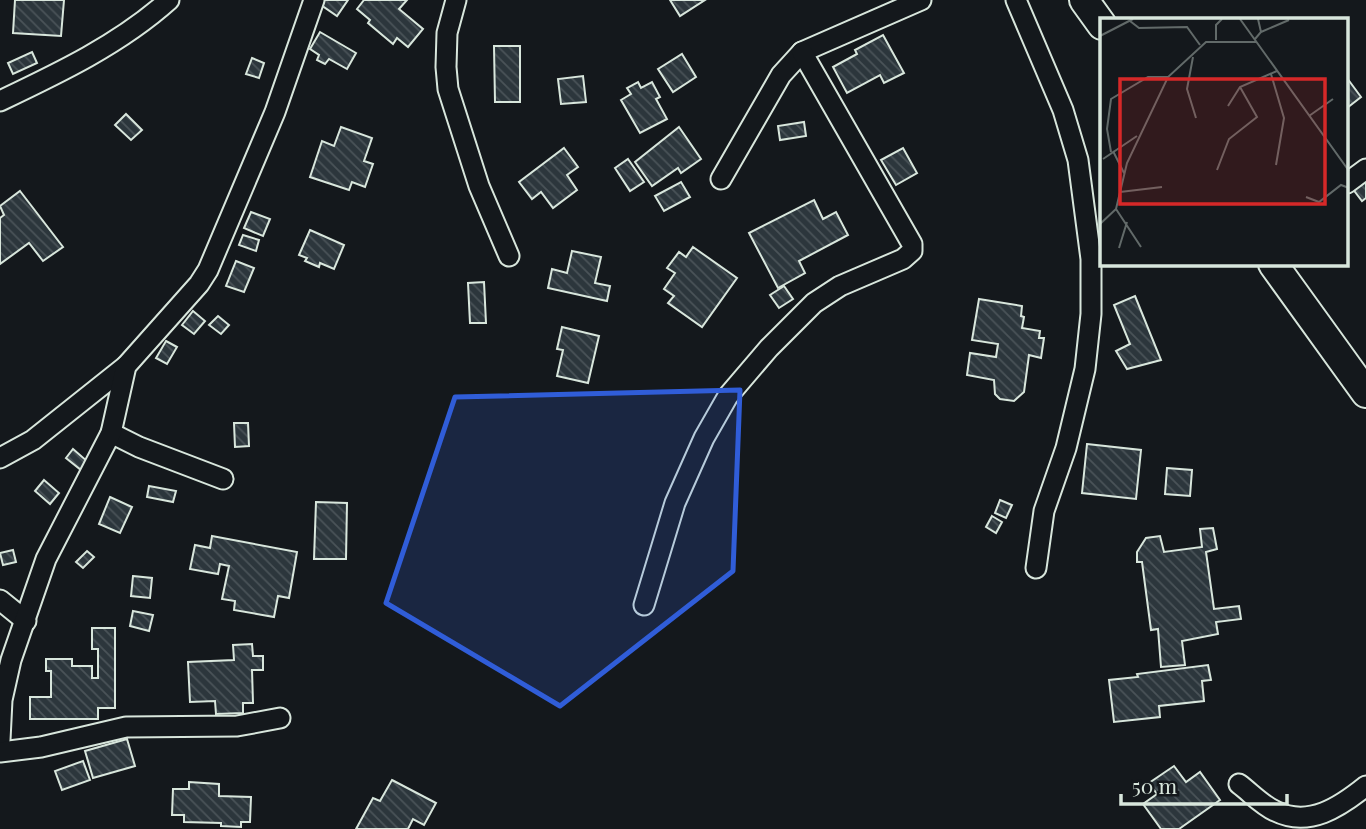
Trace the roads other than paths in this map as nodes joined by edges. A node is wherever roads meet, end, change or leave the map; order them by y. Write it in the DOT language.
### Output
graph roads {
  1 [pos="169,0"];
  2 [pos="314,0"];
  3 [pos="456,0"];
  4 [pos="921,0"];
  5 [pos="1016,0"];
  6 [pos="1084,0"];
  7 [pos="1100,22"];
  8 [pos="802,52"];
  9 [pos="0,101"];
  10 [pos="1366,169"];
  11 [pos="721,179"];
  12 [pos="1348,182"];
  13 [pos="509,256"];
  14 [pos="1274,266"];
  15 [pos="126,366"];
  16 [pos="1366,393"];
  17 [pos="111,433"];
  18 [pos="0,458"];
  19 [pos="223,479"];
  20 [pos="1036,568"];
  21 [pos="0,600"];
  22 [pos="644,605"];
  23 [pos="26,621"];
  24 [pos="280,718"];
  25 [pos="0,740"];
  26 [pos="0,752"];
  27 [pos="1239,784"];
  28 [pos="1366,786"];
  1 -- 9 [label="street"];
  2 -- 15 [label="street"];
  3 -- 13 [label="street"];
  4 -- 8 [label="street"];
  5 -- 20 [label="street"];
  6 -- 7 [label="main road"];
  8 -- 11 [label="street"];
  8 -- 22 [label="street"];
  10 -- 12 [label="street"];
  14 -- 16 [label="main road"];
  15 -- 17 [label="street"];
  15 -- 18 [label="street"];
  17 -- 19 [label="street"];
  17 -- 23 [label="street"];
  21 -- 23 [label="street"];
  23 -- 25 [label="street"];
  24 -- 26 [label="street"];
  27 -- 28 [label="street"];
}
